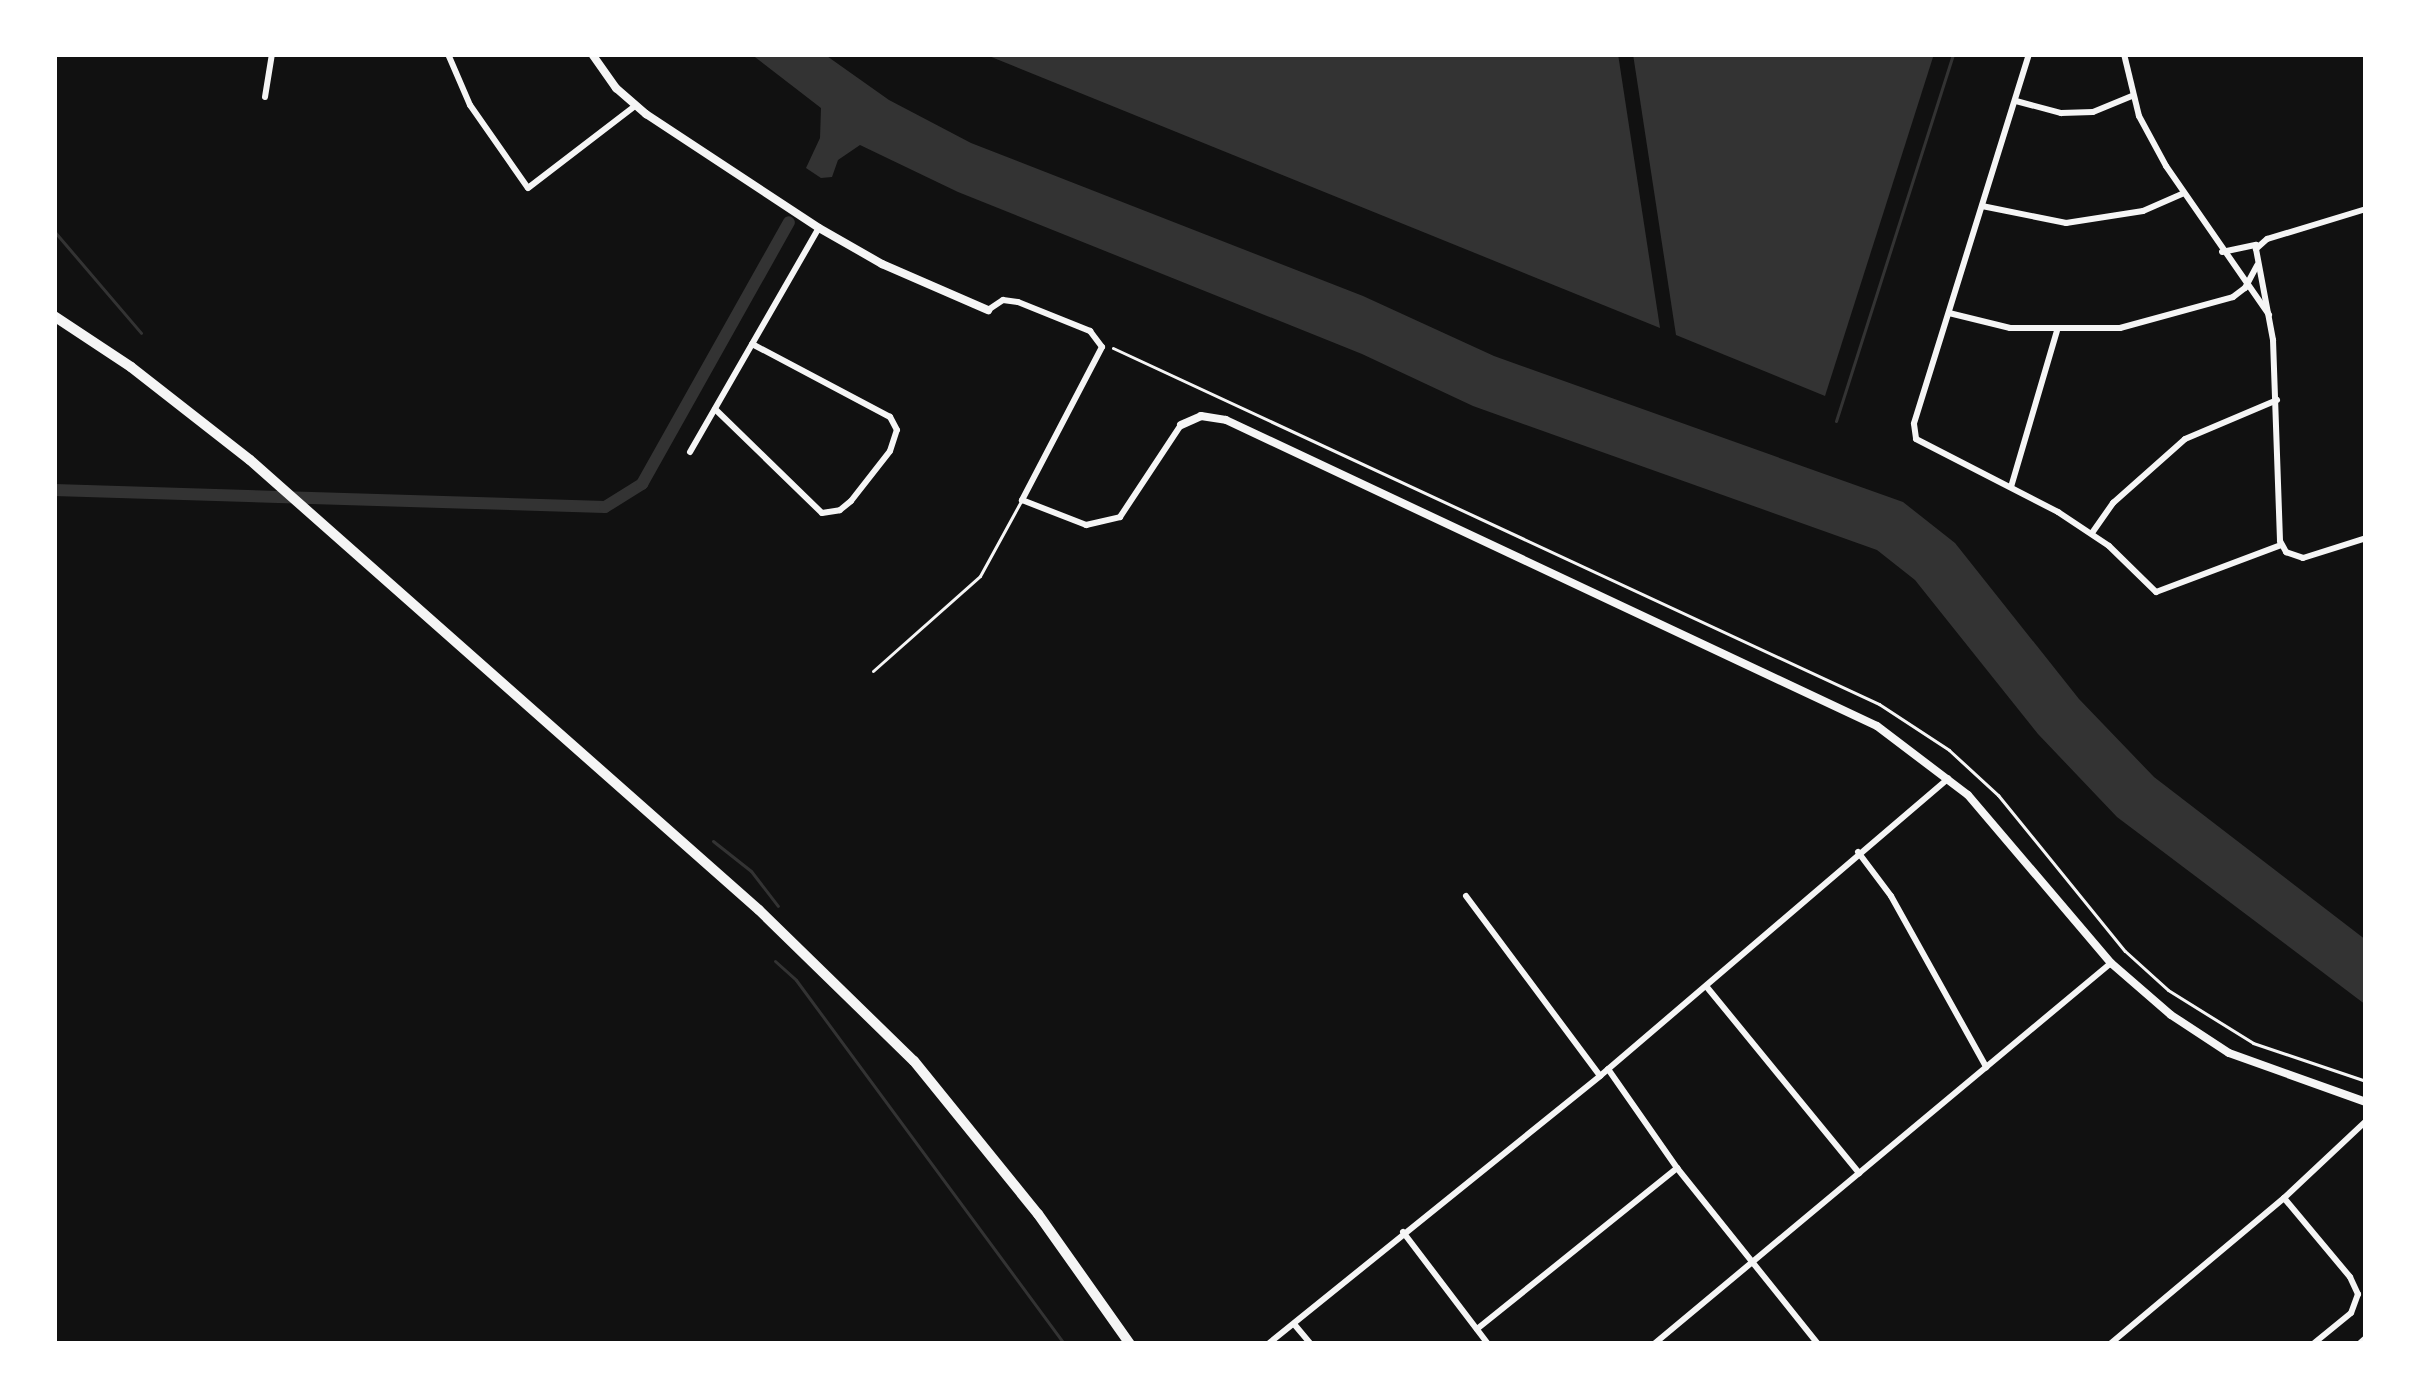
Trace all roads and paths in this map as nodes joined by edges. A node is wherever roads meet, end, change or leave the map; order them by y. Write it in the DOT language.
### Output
graph roads {
  1 [pos="272,54"];
  2 [pos="448,54"];
  3 [pos="592,54"];
  4 [pos="2029,54"];
  5 [pos="2124,54"];
  6 [pos="2132,96"];
  7 [pos="266,97"];
  8 [pos="2016,100"];
  9 [pos="635,106"];
  10 [pos="2184,193"];
  11 [pos="1982,206"];
  12 [pos="2366,209"];
  13 [pos="819,228"];
  14 [pos="2263,242"];
  15 [pos="2222,252"];
  16 [pos="2258,265"];
  17 [pos="2246,288"];
  18 [pos="988,310"];
  19 [pos="1949,314"];
  20 [pos="54,316"];
  21 [pos="2270,318"];
  22 [pos="2057,331"];
  23 [pos="752,344"];
  24 [pos="1102,347"];
  25 [pos="2277,400"];
  26 [pos="715,409"];
  27 [pos="1180,424"];
  28 [pos="690,452"];
  29 [pos="2011,487"];
  30 [pos="1022,500"];
  31 [pos="2092,533"];
  32 [pos="2366,538"];
  33 [pos="2281,544"];
  34 [pos="873,671"];
  35 [pos="1949,778"];
  36 [pos="1858,852"];
  37 [pos="1466,896"];
  38 [pos="2111,963"];
  39 [pos="1706,986"];
  40 [pos="1985,1067"];
  41 [pos="1608,1069"];
  42 [pos="1600,1076"];
  43 [pos="2366,1081"];
  44 [pos="2366,1102"];
  45 [pos="2366,1121"];
  46 [pos="1677,1168"];
  47 [pos="1859,1173"];
  48 [pos="2284,1198"];
  49 [pos="1403,1232"];
  50 [pos="1752,1264"];
  51 [pos="1294,1324"];
  52 [pos="1477,1329"];
  53 [pos="2124,1332"];
  54 [pos="1130,1344"];
  55 [pos="1268,1344"];
  56 [pos="1311,1344"];
  57 [pos="1488,1344"];
  58 [pos="1654,1344"];
  59 [pos="1818,1344"];
  60 [pos="2110,1344"];
  61 [pos="2128,1344"];
  62 [pos="2313,1344"];
  1 -- 7 [label="street"];
  2 -- 9 [label="street"];
  3 -- 9 [label="street"];
  4 -- 8 [label="street"];
  5 -- 6 [label="street"];
  6 -- 8 [label="street"];
  6 -- 10 [label="street"];
  8 -- 11 [label="street"];
  9 -- 13 [label="street"];
  10 -- 11 [label="street"];
  10 -- 15 [label="street"];
  11 -- 19 [label="street"];
  12 -- 14 [label="street"];
  13 -- 18 [label="street"];
  13 -- 23 [label="street"];
  14 -- 15 [label="street"];
  14 -- 16 [label="street"];
  15 -- 17 [label="street"];
  16 -- 17 [label="street"];
  16 -- 21 [label="street"];
  17 -- 21 [label="street"];
  17 -- 22 [label="street"];
  18 -- 24 [label="street"];
  19 -- 22 [label="street"];
  19 -- 29 [label="street"];
  20 -- 54 [label="highway"];
  21 -- 25 [label="street"];
  22 -- 29 [label="street"];
  23 -- 26 [label="street"];
  23 -- 26 [label="street"];
  24 -- 30 [label="street"];
  24 -- 43 [label="path"];
  25 -- 31 [label="street"];
  25 -- 33 [label="street"];
  26 -- 28 [label="street"];
  27 -- 30 [label="street"];
  27 -- 35 [label="street"];
  29 -- 31 [label="street"];
  30 -- 34 [label="lane"];
  31 -- 33 [label="street"];
  32 -- 33 [label="street"];
  35 -- 36 [label="street"];
  35 -- 38 [label="street"];
  36 -- 39 [label="street"];
  36 -- 40 [label="street"];
  37 -- 42 [label="street"];
  38 -- 40 [label="street"];
  38 -- 44 [label="street"];
  39 -- 41 [label="street"];
  39 -- 47 [label="street"];
  40 -- 47 [label="street"];
  41 -- 42 [label="street"];
  41 -- 46 [label="street"];
  42 -- 49 [label="street"];
  45 -- 48 [label="street"];
  46 -- 50 [label="street"];
  46 -- 52 [label="street"];
  47 -- 50 [label="street"];
  48 -- 53 [label="street"];
  48 -- 62 [label="street"];
  49 -- 51 [label="street"];
  49 -- 52 [label="street"];
  50 -- 58 [label="street"];
  50 -- 59 [label="street"];
  51 -- 55 [label="street"];
  51 -- 56 [label="street"];
  52 -- 57 [label="street"];
  53 -- 60 [label="street"];
  53 -- 61 [label="street"];
}
